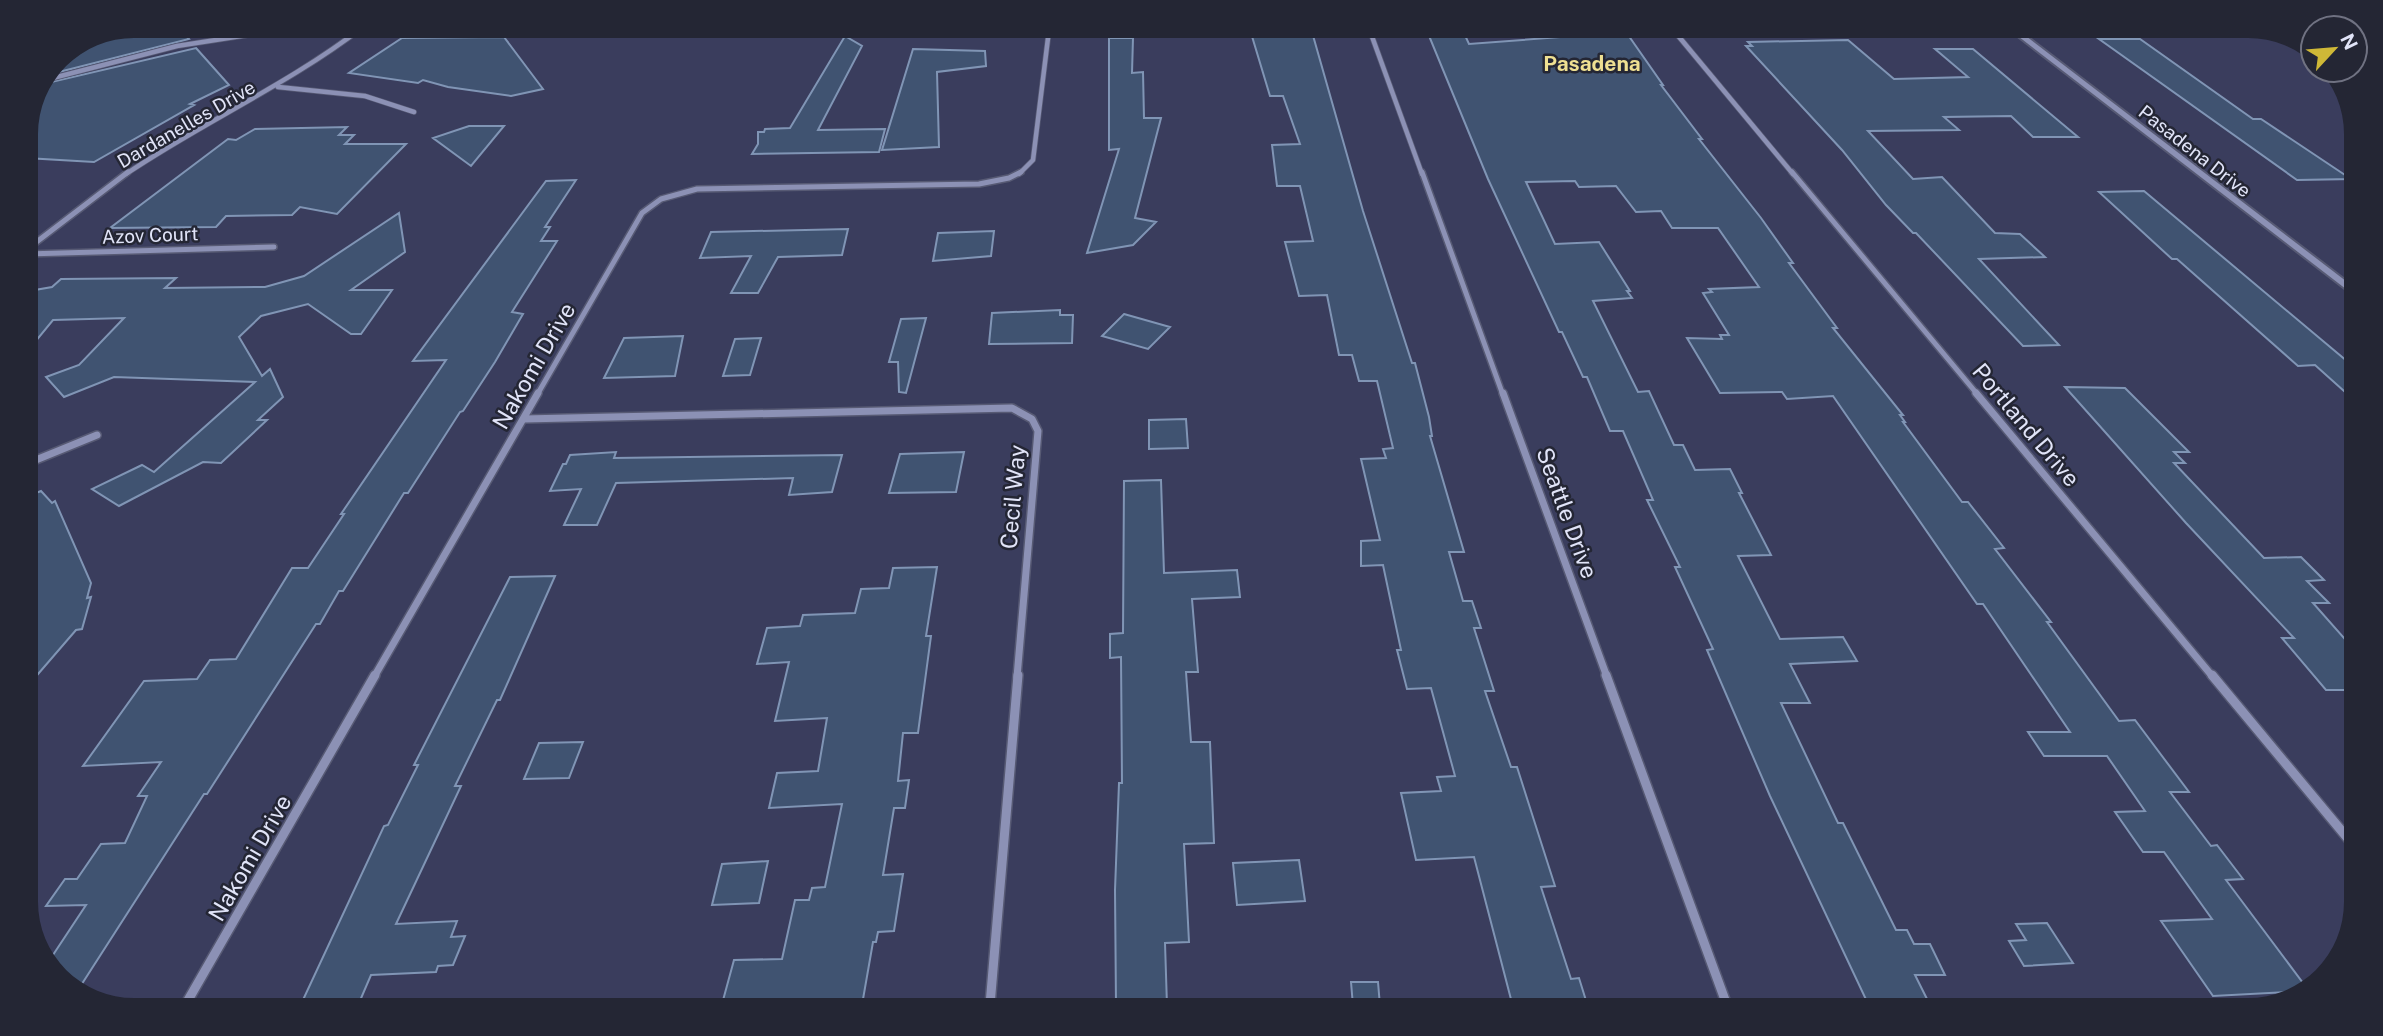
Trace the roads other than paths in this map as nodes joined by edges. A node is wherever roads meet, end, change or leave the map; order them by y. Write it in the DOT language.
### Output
graph roads {
  1 [pos="222,39"];
  2 [pos="347,39"];
  3 [pos="1048,39"];
  4 [pos="1373,39"];
  5 [pos="1681,39"];
  6 [pos="2025,39"];
  7 [pos="59,76"];
  8 [pos="278,87"];
  9 [pos="414,112"];
  10 [pos="39,242"];
  11 [pos="274,247"];
  12 [pos="39,252"];
  13 [pos="2344,285"];
  14 [pos="524,419"];
  15 [pos="97,435"];
  16 [pos="39,459"];
  17 [pos="2344,834"];
  18 [pos="189,998"];
  19 [pos="991,998"];
  20 [pos="1724,998"];
  1 -- 7 [label="street"];
  2 -- 8 [label="street, Dardanelles Drive"];
  3 -- 14 [label="street, Nakomi Drive"];
  4 -- 20 [label="street, Seattle Drive"];
  5 -- 17 [label="street, Portland Drive"];
  6 -- 13 [label="street, Pasadena Drive"];
  8 -- 9 [label="street"];
  8 -- 10 [label="street, Dardanelles Drive"];
  11 -- 12 [label="street, Azov Court"];
  14 -- 18 [label="street, Nakomi Drive"];
  14 -- 19 [label="street, Cecil Way"];
  15 -- 16 [label="street"];
}
